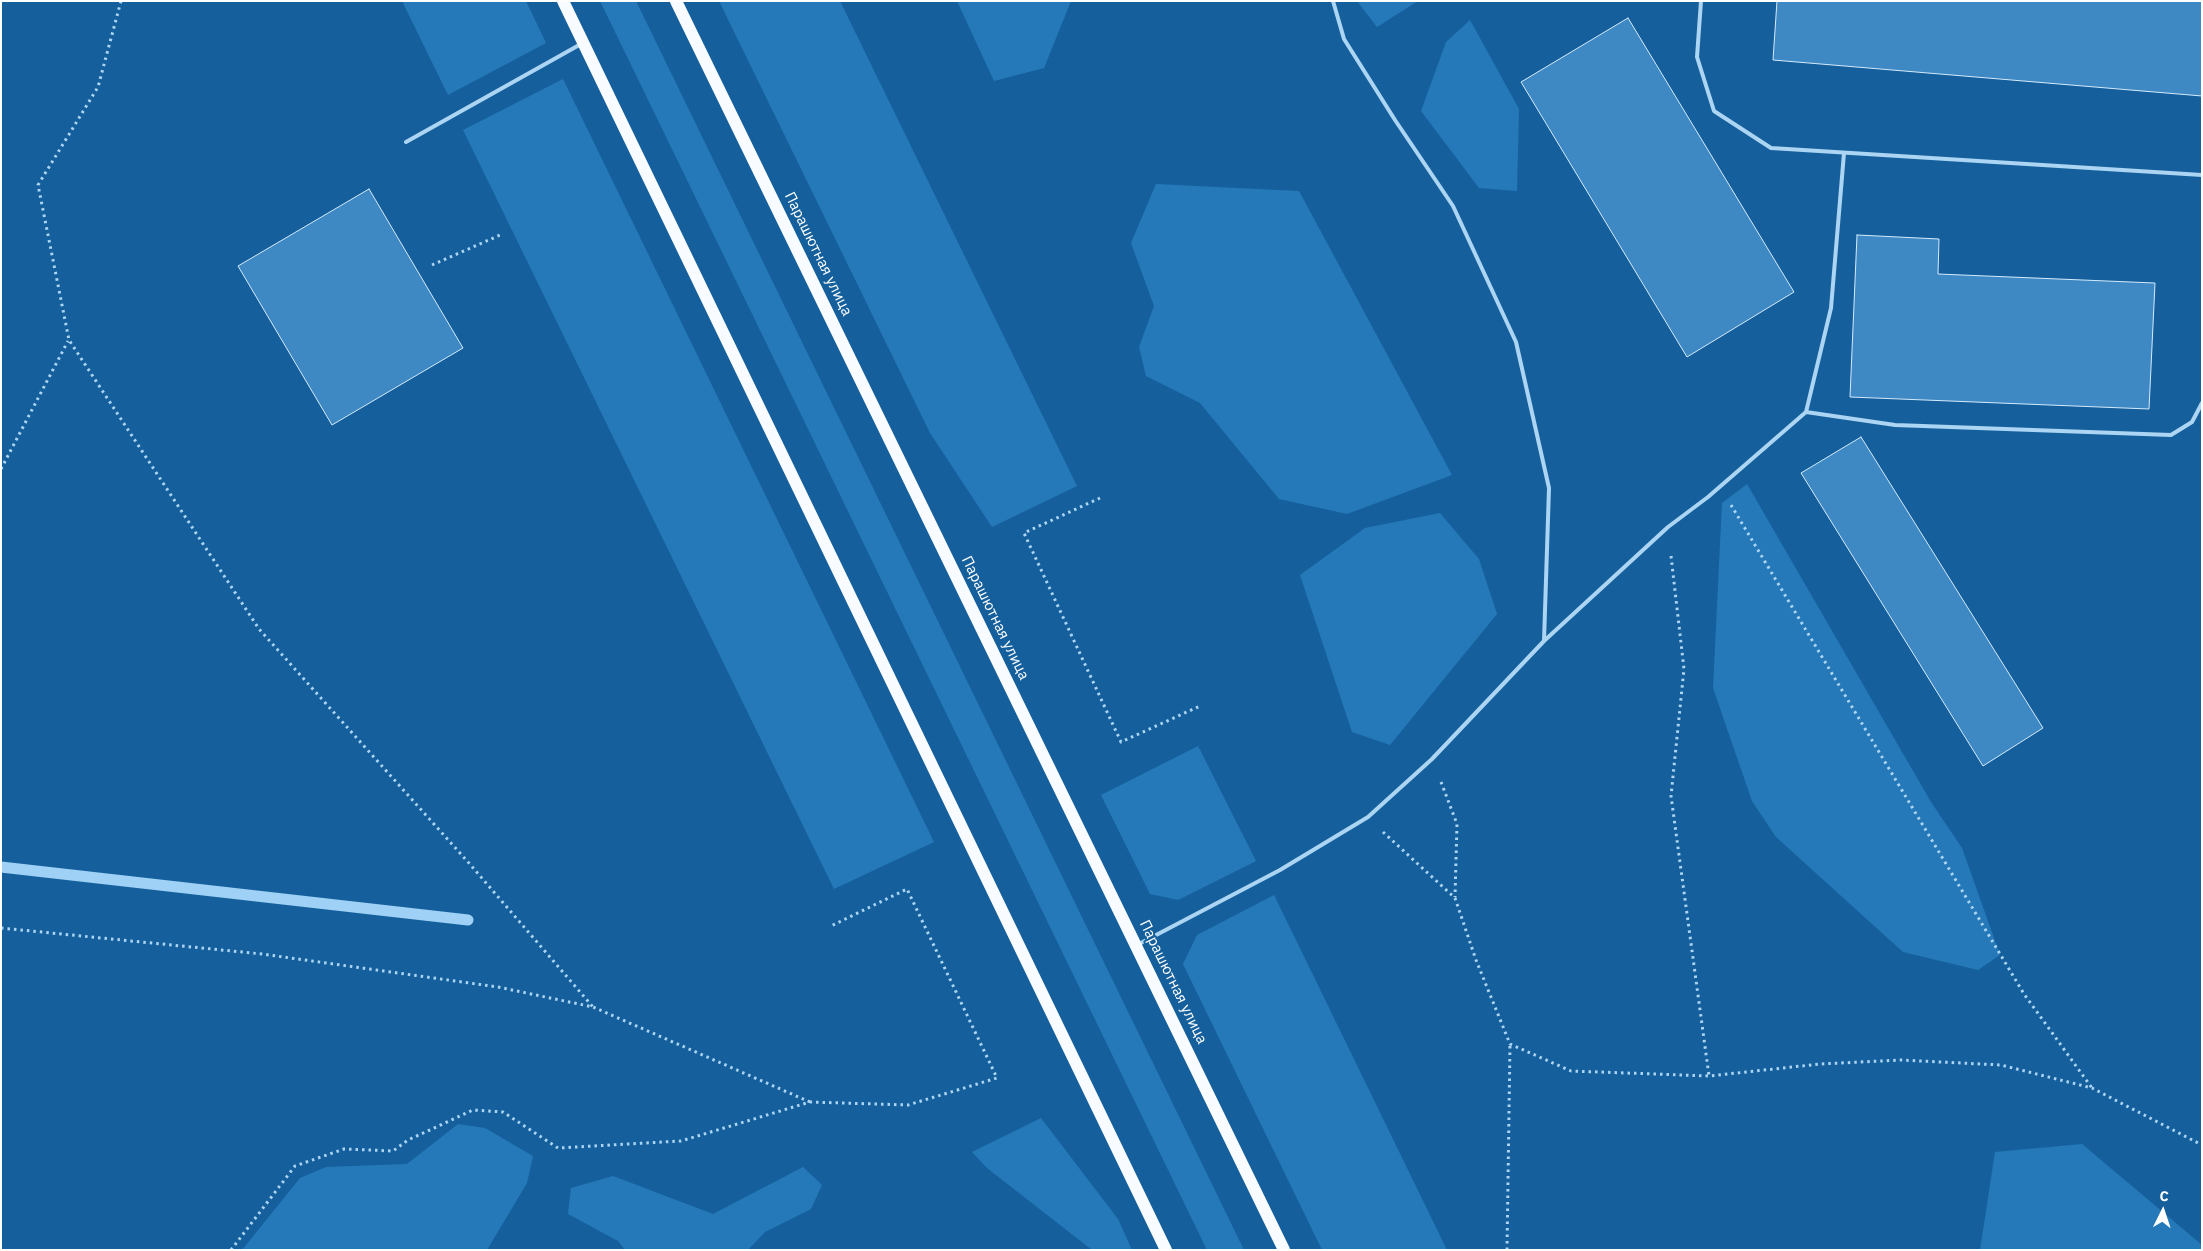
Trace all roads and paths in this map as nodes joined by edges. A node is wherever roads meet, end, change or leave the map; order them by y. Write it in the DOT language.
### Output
graph roads {
  1 [pos="121,1"];
  2 [pos="563,1"];
  3 [pos="676,1"];
  4 [pos="1333,1"];
  5 [pos="1701,1"];
  6 [pos="583,43"];
  7 [pos="406,142"];
  8 [pos="1844,153"];
  9 [pos="2202,175"];
  10 [pos="500,235"];
  11 [pos="432,265"];
  12 [pos="68,340"];
  13 [pos="2202,403"];
  14 [pos="1806,412"];
  15 [pos="1,469"];
  16 [pos="1720,486"];
  17 [pos="1100,498"];
  18 [pos="1668,527"];
  19 [pos="1544,641"];
  20 [pos="1200,706"];
  21 [pos="1432,759"];
  22 [pos="1368,817"];
  23 [pos="1456,898"];
  24 [pos="831,926"];
  25 [pos="1,928"];
  26 [pos="1137,945"];
  27 [pos="594,1007"];
  28 [pos="1510,1044"];
  29 [pos="1708,1076"];
  30 [pos="2092,1088"];
  31 [pos="810,1102"];
  32 [pos="2202,1145"];
  33 [pos="231,1250"];
  34 [pos="1166,1250"];
  35 [pos="1284,1250"];
  36 [pos="1507,1250"];
  1 -- 12 [label="path"];
  2 -- 6 [label="main road"];
  3 -- 26 [label="main road, Парашютная улица"];
  4 -- 19 [label="lane"];
  5 -- 8 [label="lane"];
  6 -- 7 [label="lane"];
  6 -- 34 [label="main road"];
  8 -- 9 [label="lane"];
  8 -- 14 [label="lane"];
  10 -- 11 [label="path"];
  12 -- 15 [label="path"];
  12 -- 27 [label="path"];
  13 -- 14 [label="lane"];
  14 -- 16 [label="lane"];
  16 -- 18 [label="lane"];
  16 -- 30 [label="path"];
  17 -- 20 [label="path"];
  18 -- 19 [label="lane"];
  18 -- 29 [label="path"];
  19 -- 21 [label="lane"];
  21 -- 22 [label="lane"];
  21 -- 23 [label="path"];
  22 -- 23 [label="path"];
  22 -- 26 [label="lane"];
  23 -- 28 [label="path"];
  24 -- 31 [label="path"];
  25 -- 27 [label="path"];
  26 -- 35 [label="main road, Парашютная улица"];
  27 -- 31 [label="path"];
  28 -- 29 [label="path"];
  28 -- 36 [label="path"];
  29 -- 30 [label="path"];
  30 -- 32 [label="path"];
  31 -- 33 [label="path"];
}
